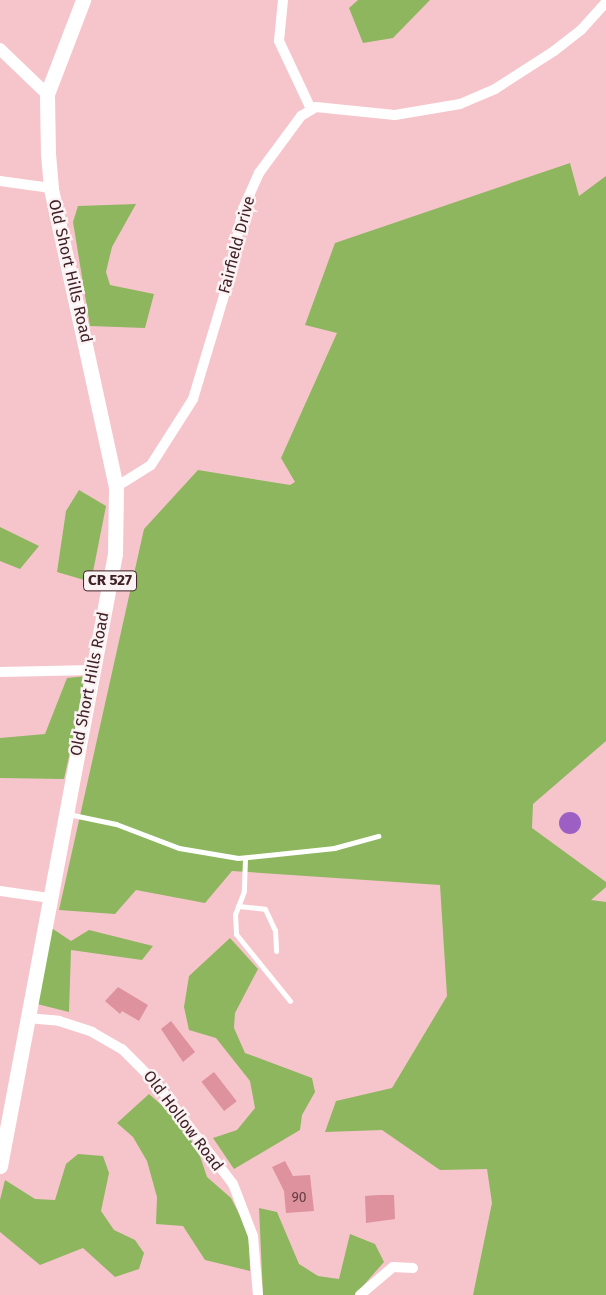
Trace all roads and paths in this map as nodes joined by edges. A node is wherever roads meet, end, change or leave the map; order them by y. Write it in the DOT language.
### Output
graph roads {
  1 [pos="83,0"];
  2 [pos="283,0"];
  3 [pos="606,2"];
  4 [pos="0,49"];
  5 [pos="46,94"];
  6 [pos="311,109"];
  7 [pos="0,181"];
  8 [pos="51,188"];
  9 [pos="116,487"];
  10 [pos="93,670"];
  11 [pos="0,672"];
  12 [pos="65,813"];
  13 [pos="378,836"];
  14 [pos="245,858"];
  15 [pos="0,892"];
  16 [pos="49,898"];
  17 [pos="238,906"];
  18 [pos="276,952"];
  19 [pos="290,1001"];
  20 [pos="27,1018"];
  21 [pos="2,1142"];
  22 [pos="0,1166"];
  23 [pos="413,1268"];
  24 [pos="258,1295"];
  25 [pos="360,1295"];
  1 -- 5 [label="main road, Old Short Hills Road / CR 527"];
  2 -- 6 [label="street"];
  3 -- 6 [label="street"];
  4 -- 5 [label="street"];
  5 -- 8 [label="main road, Old Short Hills Road / CR 527"];
  6 -- 9 [label="street, Fairfield Drive"];
  7 -- 8 [label="street"];
  8 -- 9 [label="main road, Old Short Hills Road / CR 527"];
  9 -- 10 [label="main road, Old Short Hills Road / CR 527"];
  10 -- 11 [label="street"];
  10 -- 12 [label="main road, Old Short Hills Road / CR 527"];
  12 -- 14 [label="lane"];
  12 -- 16 [label="main road, Old Short Hills Road / CR 527"];
  13 -- 14 [label="lane"];
  14 -- 17 [label="lane"];
  15 -- 16 [label="street"];
  16 -- 20 [label="main road, Old Short Hills Road / CR 527"];
  17 -- 18 [label="lane"];
  17 -- 19 [label="lane"];
  20 -- 21 [label="main road, Old Short Hills Road / CR 527"];
  20 -- 24 [label="street, Old Hollow Road"];
  21 -- 22 [label="main road, Old Short Hills Road / CR 527"];
  23 -- 25 [label="street"];
}
